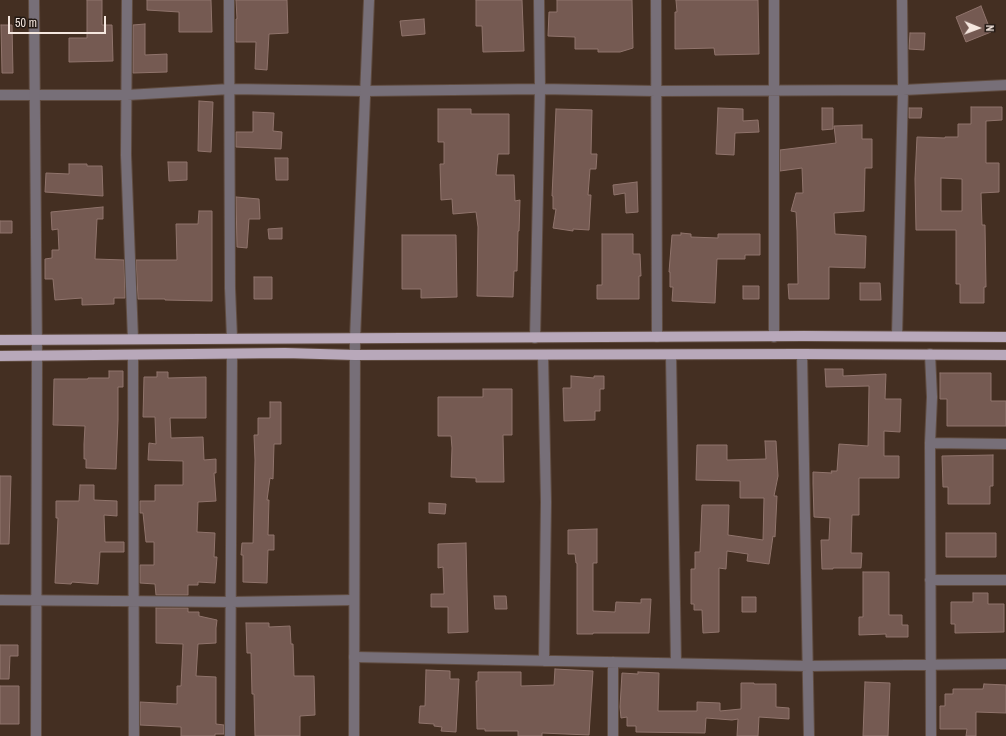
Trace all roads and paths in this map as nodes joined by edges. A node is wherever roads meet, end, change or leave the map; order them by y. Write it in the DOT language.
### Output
graph roads {
  1 [pos="34,0"];
  2 [pos="127,0"];
  3 [pos="229,0"];
  4 [pos="369,0"];
  5 [pos="539,0"];
  6 [pos="656,0"];
  7 [pos="774,0"];
  8 [pos="902,0"];
  9 [pos="1006,85"];
  10 [pos="230,89"];
  11 [pos="540,89"];
  12 [pos="774,90"];
  13 [pos="903,90"];
  14 [pos="365,91"];
  15 [pos="656,92"];
  16 [pos="0,95"];
  17 [pos="127,95"];
  18 [pos="34,96"];
  19 [pos="657,336"];
  20 [pos="774,336"];
  21 [pos="897,336"];
  22 [pos="1006,337"];
  23 [pos="232,338"];
  24 [pos="535,338"];
  25 [pos="36,339"];
  26 [pos="132,339"];
  27 [pos="355,339"];
  28 [pos="0,340"];
  29 [pos="802,354"];
  30 [pos="930,354"];
  31 [pos="37,355"];
  32 [pos="133,355"];
  33 [pos="232,355"];
  34 [pos="356,355"];
  35 [pos="544,355"];
  36 [pos="670,355"];
  37 [pos="1006,355"];
  38 [pos="0,356"];
  39 [pos="930,443"];
  40 [pos="1006,444"];
  41 [pos="930,580"];
  42 [pos="1006,580"];
  43 [pos="0,600"];
  44 [pos="36,600"];
  45 [pos="354,600"];
  46 [pos="134,601"];
  47 [pos="231,602"];
  48 [pos="354,657"];
  49 [pos="544,661"];
  50 [pos="613,662"];
  51 [pos="676,663"];
  52 [pos="930,664"];
  53 [pos="1006,664"];
  54 [pos="808,666"];
  55 [pos="36,736"];
  56 [pos="134,736"];
  57 [pos="230,736"];
  58 [pos="354,736"];
  59 [pos="613,736"];
  60 [pos="809,736"];
  61 [pos="931,736"];
  1 -- 18 [label="street"];
  2 -- 17 [label="street"];
  3 -- 10 [label="street"];
  4 -- 14 [label="street"];
  5 -- 11 [label="street"];
  6 -- 15 [label="street"];
  7 -- 12 [label="street"];
  8 -- 13 [label="street"];
  9 -- 13 [label="street"];
  10 -- 14 [label="street"];
  10 -- 17 [label="street"];
  10 -- 23 [label="street"];
  11 -- 14 [label="street"];
  11 -- 15 [label="street"];
  11 -- 24 [label="street"];
  12 -- 13 [label="street"];
  12 -- 15 [label="street"];
  12 -- 20 [label="street"];
  13 -- 21 [label="street"];
  14 -- 27 [label="street"];
  15 -- 19 [label="street"];
  16 -- 18 [label="street"];
  17 -- 18 [label="street"];
  17 -- 26 [label="street"];
  18 -- 25 [label="street"];
  19 -- 20 [label="main road"];
  19 -- 24 [label="main road"];
  20 -- 21 [label="main road"];
  21 -- 22 [label="main road"];
  23 -- 26 [label="main road"];
  23 -- 27 [label="main road"];
  24 -- 27 [label="main road"];
  25 -- 26 [label="main road"];
  25 -- 28 [label="main road"];
  25 -- 31 [label="street"];
  27 -- 34 [label="street"];
  29 -- 30 [label="main road"];
  29 -- 36 [label="main road"];
  29 -- 54 [label="street"];
  30 -- 37 [label="main road"];
  30 -- 39 [label="street"];
  31 -- 32 [label="main road"];
  31 -- 38 [label="main road"];
  31 -- 44 [label="street"];
  32 -- 33 [label="main road"];
  32 -- 46 [label="street"];
  33 -- 34 [label="main road"];
  33 -- 47 [label="street"];
  34 -- 35 [label="main road"];
  34 -- 45 [label="street"];
  35 -- 36 [label="main road"];
  35 -- 49 [label="street"];
  36 -- 51 [label="street"];
  39 -- 40 [label="street"];
  39 -- 41 [label="street"];
  41 -- 42 [label="street"];
  41 -- 52 [label="street"];
  43 -- 44 [label="street"];
  44 -- 46 [label="street"];
  44 -- 55 [label="street"];
  45 -- 47 [label="street"];
  45 -- 48 [label="street"];
  46 -- 47 [label="street"];
  46 -- 56 [label="street"];
  47 -- 57 [label="street"];
  48 -- 49 [label="street"];
  48 -- 58 [label="street"];
  49 -- 50 [label="street"];
  50 -- 51 [label="street"];
  50 -- 59 [label="street"];
  51 -- 54 [label="street"];
  52 -- 53 [label="street"];
  52 -- 54 [label="street"];
  52 -- 61 [label="street"];
  54 -- 60 [label="street"];
}
